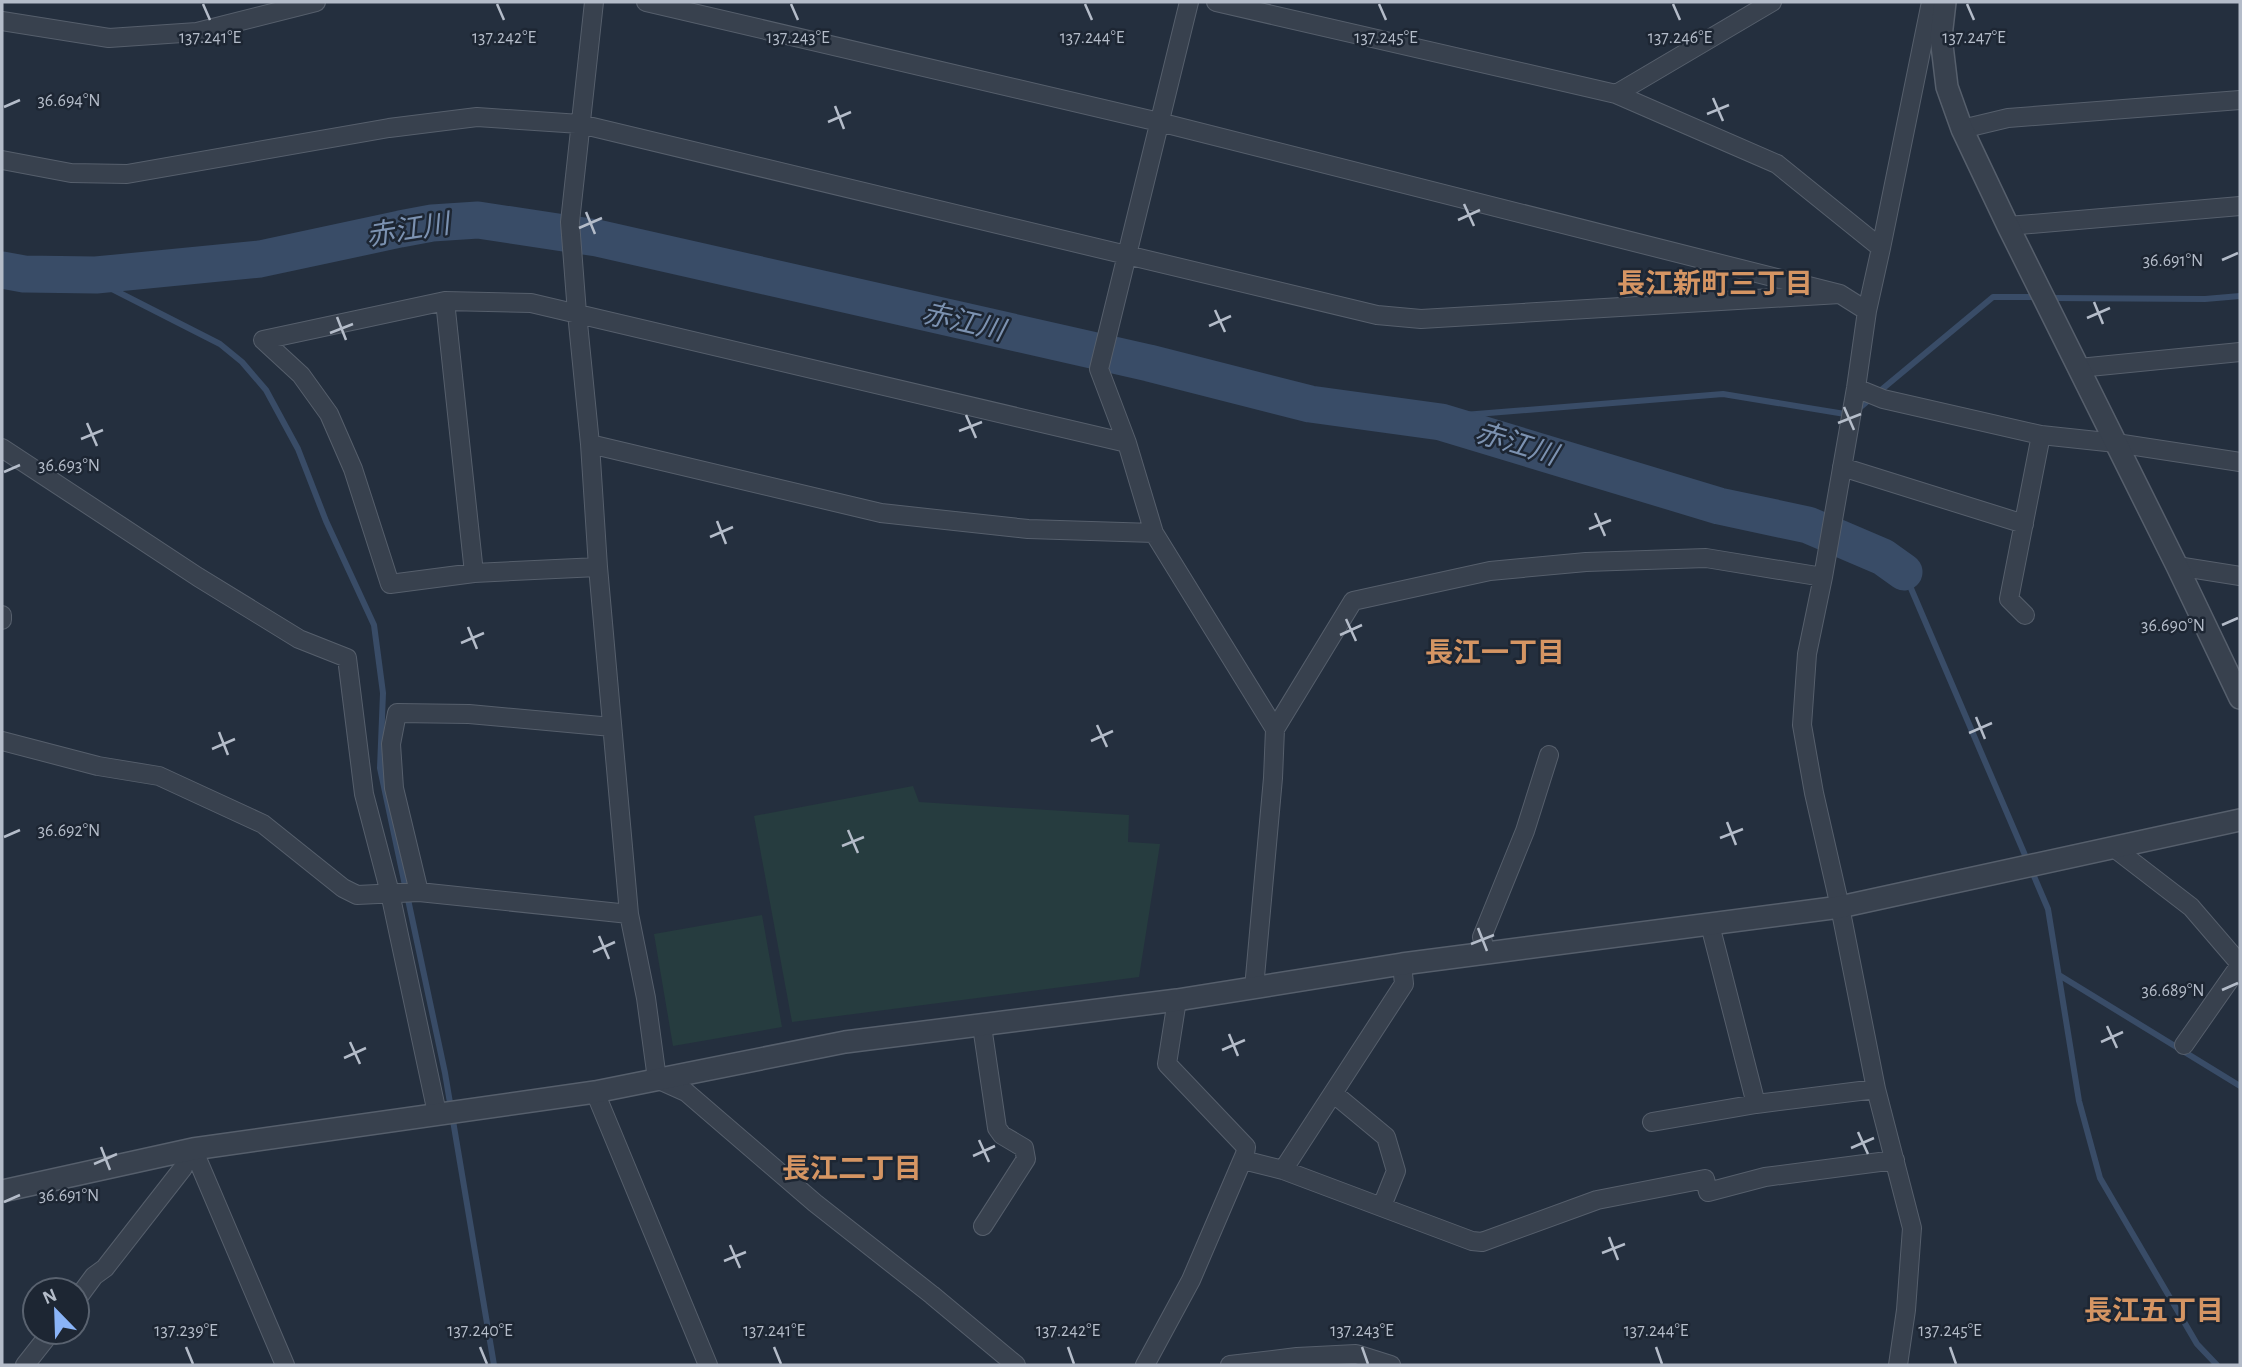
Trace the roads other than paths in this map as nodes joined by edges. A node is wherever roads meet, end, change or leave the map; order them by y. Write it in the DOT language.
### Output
graph roads {
  1 [pos="316,2"];
  2 [pos="594,2"];
  3 [pos="646,2"];
  4 [pos="1189,2"];
  5 [pos="1216,2"];
  6 [pos="1769,2"];
  7 [pos="1931,2"];
  8 [pos="1945,2"];
  9 [pos="2,21"];
  10 [pos="1616,94"];
  11 [pos="2240,100"];
  12 [pos="1159,121"];
  13 [pos="580,124"];
  14 [pos="1962,129"];
  15 [pos="2,160"];
  16 [pos="2240,206"];
  17 [pos="2008,226"];
  18 [pos="1881,248"];
  19 [pos="1126,255"];
  20 [pos="1840,294"];
  21 [pos="445,301"];
  22 [pos="1867,311"];
  23 [pos="577,313"];
  24 [pos="2240,352"];
  25 [pos="2079,368"];
  26 [pos="1856,388"];
  27 [pos="2042,435"];
  28 [pos="1127,443"];
  29 [pos="2116,443"];
  30 [pos="590,444"];
  31 [pos="2,448"];
  32 [pos="2240,462"];
  33 [pos="1842,467"];
  34 [pos="2024,524"];
  35 [pos="1154,533"];
  36 [pos="2177,566"];
  37 [pos="598,567"];
  38 [pos="474,573"];
  39 [pos="2240,576"];
  40 [pos="1823,577"];
  41 [pos="2,615"];
  42 [pos="2025,615"];
  43 [pos="2,620"];
  44 [pos="2240,698"];
  45 [pos="612,727"];
  46 [pos="1275,729"];
  47 [pos="2,741"];
  48 [pos="1549,755"];
  49 [pos="2240,820"];
  50 [pos="2113,847"];
  51 [pos="419,892"];
  52 [pos="390,893"];
  53 [pos="1840,907"];
  54 [pos="629,914"];
  55 [pos="1710,925"];
  56 [pos="1485,953"];
  57 [pos="1402,964"];
  58 [pos="2240,964"];
  59 [pos="1254,988"];
  60 [pos="1177,1000"];
  61 [pos="982,1026"];
  62 [pos="2184,1045"];
  63 [pos="657,1079"];
  64 [pos="1876,1089"];
  65 [pos="595,1091"];
  66 [pos="1334,1093"];
  67 [pos="1756,1104"];
  68 [pos="437,1113"];
  69 [pos="1652,1122"];
  70 [pos="188,1159"];
  71 [pos="1243,1160"];
  72 [pos="1895,1160"];
  73 [pos="1283,1170"];
  74 [pos="2,1191"];
  75 [pos="1382,1206"];
  76 [pos="983,1226"];
  77 [pos="91,1280"];
  78 [pos="40,1346"];
  79 [pos="25,1365"];
  80 [pos="285,1365"];
  81 [pos="708,1365"];
  82 [pos="1016,1365"];
  83 [pos="1146,1365"];
  84 [pos="1230,1365"];
  85 [pos="1391,1365"];
  86 [pos="1898,1365"];
  1 -- 9 [label="street"];
  2 -- 13 [label="street"];
  3 -- 12 [label="street"];
  4 -- 12 [label="street"];
  5 -- 10 [label="street"];
  6 -- 10 [label="street"];
  7 -- 18 [label="street"];
  8 -- 14 [label="street"];
  10 -- 18 [label="street"];
  11 -- 14 [label="street"];
  12 -- 19 [label="street"];
  12 -- 20 [label="street"];
  13 -- 15 [label="street"];
  13 -- 19 [label="street"];
  13 -- 23 [label="street"];
  14 -- 17 [label="street"];
  16 -- 17 [label="street"];
  17 -- 25 [label="street"];
  18 -- 22 [label="street"];
  19 -- 20 [label="street"];
  19 -- 28 [label="street"];
  20 -- 22 [label="street"];
  21 -- 23 [label="street"];
  21 -- 38 [label="street"];
  21 -- 38 [label="street"];
  22 -- 26 [label="street"];
  23 -- 28 [label="street"];
  23 -- 30 [label="street"];
  24 -- 25 [label="street"];
  25 -- 29 [label="street"];
  26 -- 27 [label="street"];
  26 -- 33 [label="street"];
  27 -- 29 [label="street"];
  27 -- 34 [label="street"];
  28 -- 35 [label="street"];
  29 -- 32 [label="street"];
  29 -- 36 [label="street"];
  30 -- 35 [label="street"];
  30 -- 37 [label="street"];
  31 -- 52 [label="street"];
  33 -- 34 [label="street"];
  33 -- 40 [label="street"];
  34 -- 42 [label="street"];
  35 -- 46 [label="street"];
  36 -- 39 [label="street"];
  36 -- 44 [label="street"];
  37 -- 38 [label="street"];
  37 -- 45 [label="street"];
  40 -- 46 [label="street"];
  40 -- 53 [label="street"];
  41 -- 43 [label="street"];
  45 -- 51 [label="street"];
  45 -- 54 [label="street"];
  46 -- 59 [label="street"];
  47 -- 52 [label="street"];
  48 -- 56 [label="street"];
  49 -- 50 [label="street"];
  50 -- 53 [label="street"];
  50 -- 58 [label="street"];
  51 -- 52 [label="street"];
  51 -- 54 [label="street"];
  52 -- 68 [label="street"];
  53 -- 55 [label="street"];
  53 -- 64 [label="street"];
  54 -- 63 [label="street"];
  55 -- 56 [label="street"];
  55 -- 67 [label="street"];
  56 -- 57 [label="street"];
  57 -- 59 [label="street"];
  57 -- 66 [label="street"];
  58 -- 62 [label="street"];
  59 -- 60 [label="street"];
  60 -- 61 [label="street"];
  60 -- 71 [label="street"];
  61 -- 63 [label="street"];
  61 -- 76 [label="street"];
  63 -- 65 [label="street"];
  63 -- 82 [label="street"];
  64 -- 67 [label="street"];
  64 -- 72 [label="street"];
  65 -- 68 [label="street"];
  65 -- 81 [label="street"];
  66 -- 73 [label="street"];
  66 -- 75 [label="street"];
  67 -- 69 [label="street"];
  68 -- 70 [label="street"];
  70 -- 74 [label="street"];
  70 -- 77 [label="street"];
  70 -- 80 [label="street"];
  71 -- 73 [label="street"];
  71 -- 83 [label="street"];
  72 -- 75 [label="street"];
  72 -- 86 [label="street"];
  73 -- 75 [label="street"];
  78 -- 79 [label="street"];
  84 -- 85 [label="street"];
}
